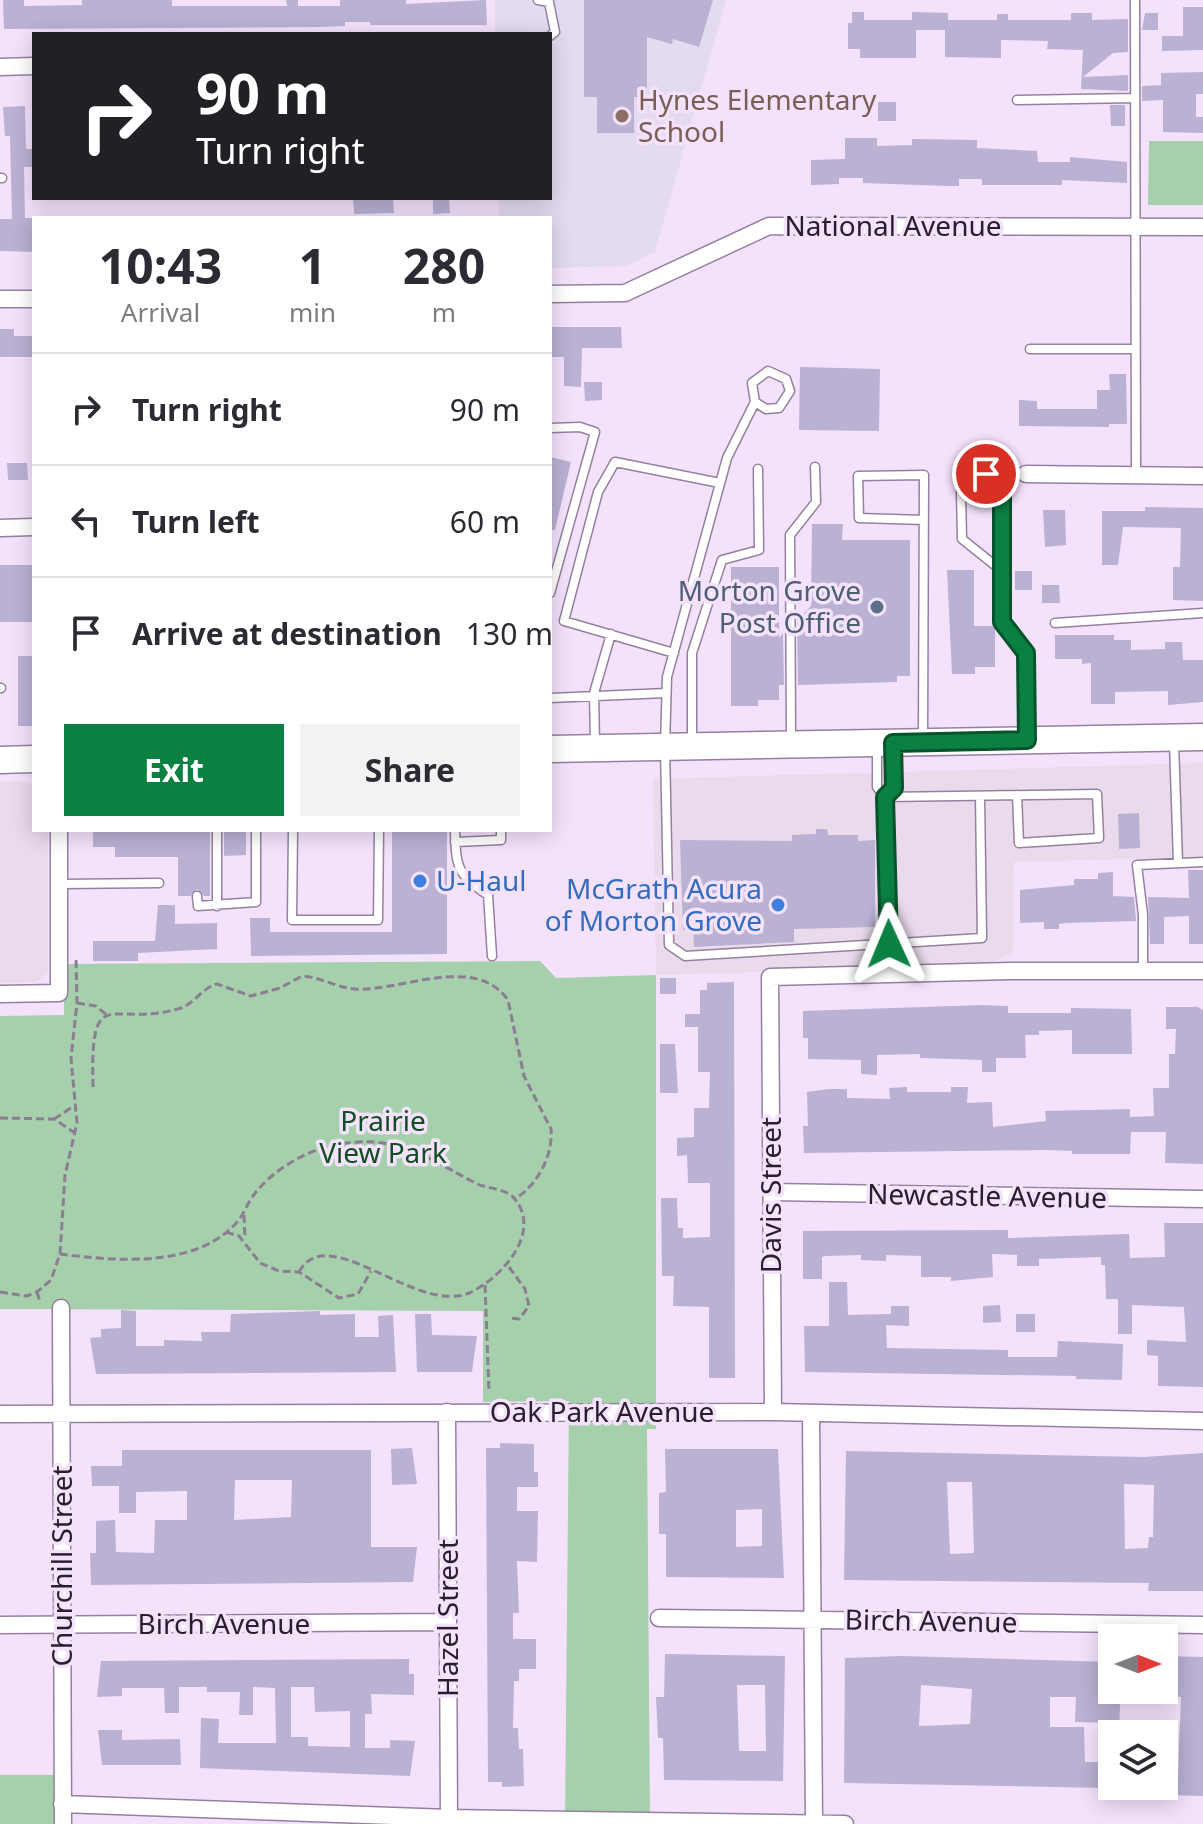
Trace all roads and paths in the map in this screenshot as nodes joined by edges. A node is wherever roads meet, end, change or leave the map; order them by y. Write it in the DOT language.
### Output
graph roads {
  1 [pos="538,0"];
  2 [pos="1135,0"];
  3 [pos="552,34"];
  4 [pos="32,66"];
  5 [pos="0,67"];
  6 [pos="1135,98"];
  7 [pos="1017,100"];
  8 [pos="1135,227"];
  9 [pos="1203,227"];
  10 [pos="552,294"];
  11 [pos="0,299"];
  12 [pos="32,299"];
  13 [pos="1030,349"];
  14 [pos="1135,349"];
  15 [pos="755,402"];
  16 [pos="552,428"];
  17 [pos="815,467"];
  18 [pos="758,469"];
  19 [pos="1026,474"];
  20 [pos="1136,475"];
  21 [pos="1203,476"];
  22 [pos="720,483"];
  23 [pos="924,520"];
  24 [pos="32,527"];
  25 [pos="0,528"];
  26 [pos="1002,571"];
  27 [pos="552,584"];
  28 [pos="1203,613"];
  29 [pos="1055,623"];
  30 [pos="611,634"];
  31 [pos="674,653"];
  32 [pos="666,693"];
  33 [pos="594,696"];
  34 [pos="552,698"];
  35 [pos="1203,737"];
  36 [pos="1174,738"];
  37 [pos="1027,740"];
  38 [pos="923,742"];
  39 [pos="885,743"];
  40 [pos="791,745"];
  41 [pos="665,747"];
  42 [pos="692,747"];
  43 [pos="552,749"];
  44 [pos="595,749"];
  45 [pos="32,759"];
  46 [pos="0,760"];
  47 [pos="1017,795"];
  48 [pos="980,796"];
  49 [pos="885,797"];
  50 [pos="59,832"];
  51 [pos="217,832"];
  52 [pos="256,832"];
  53 [pos="293,832"];
  54 [pos="379,832"];
  55 [pos="455,832"];
  56 [pos="501,832"];
  57 [pos="455,842"];
  58 [pos="1203,862"];
  59 [pos="1178,863"];
  60 [pos="159,883"];
  61 [pos="59,884"];
  62 [pos="198,901"];
  63 [pos="217,906"];
  64 [pos="889,944"];
  65 [pos="492,956"];
  66 [pos="76,958"];
  67 [pos="1143,971"];
  68 [pos="1203,971"];
  69 [pos="0,994"];
  70 [pos="77,1003"];
  71 [pos="108,1016"];
  72 [pos="93,1087"];
  73 [pos="76,1105"];
  74 [pos="0,1118"];
  75 [pos="54,1119"];
  76 [pos="75,1133"];
  77 [pos="771,1192"];
  78 [pos="515,1199"];
  79 [pos="1203,1199"];
  80 [pos="244,1212"];
  81 [pos="226,1232"];
  82 [pos="246,1243"];
  83 [pos="60,1254"];
  84 [pos="509,1267"];
  85 [pos="372,1269"];
  86 [pos="299,1272"];
  87 [pos="485,1285"];
  88 [pos="0,1292"];
  89 [pos="37,1292"];
  90 [pos="40,1302"];
  91 [pos="61,1308"];
  92 [pos="510,1318"];
  93 [pos="489,1391"];
  94 [pos="447,1412"];
  95 [pos="773,1412"];
  96 [pos="61,1413"];
  97 [pos="811,1413"];
  98 [pos="0,1414"];
  99 [pos="1203,1421"];
  100 [pos="659,1618"];
  101 [pos="813,1619"];
  102 [pos="448,1622"];
  103 [pos="0,1625"];
  104 [pos="62,1625"];
  105 [pos="1203,1625"];
  106 [pos="62,1804"];
  107 [pos="449,1821"];
  108 [pos="63,1824"];
  109 [pos="814,1824"];
  110 [pos="845,1824"];
  1 -- 3 [label="lane"];
  2 -- 6 [label="lane"];
  4 -- 5 [label="street"];
  6 -- 7 [label="lane"];
  6 -- 8 [label="lane"];
  8 -- 9 [label="street, National Avenue"];
  8 -- 10 [label="street, National Avenue"];
  8 -- 14 [label="lane"];
  11 -- 12 [label="street"];
  13 -- 14 [label="lane"];
  14 -- 20 [label="lane"];
  15 -- 15 [label="lane"];
  15 -- 22 [label="lane"];
  16 -- 27 [label="lane"];
  17 -- 40 [label="lane"];
  18 -- 42 [label="lane"];
  19 -- 20 [label="street"];
  20 -- 21 [label="street"];
  22 -- 30 [label="lane"];
  22 -- 31 [label="lane"];
  23 -- 23 [label="lane"];
  23 -- 38 [label="lane"];
  24 -- 25 [label="street"];
  26 -- 26 [label="lane"];
  26 -- 37 [label="lane"];
  28 -- 29 [label="lane"];
  30 -- 31 [label="lane"];
  30 -- 33 [label="lane"];
  31 -- 32 [label="lane"];
  32 -- 33 [label="lane"];
  32 -- 41 [label="lane"];
  33 -- 34 [label="lane"];
  33 -- 44 [label="lane"];
  35 -- 36 [label="main road"];
  36 -- 37 [label="main road"];
  36 -- 59 [label="lane"];
  37 -- 38 [label="main road"];
  38 -- 39 [label="main road"];
  39 -- 40 [label="main road"];
  39 -- 49 [label="lane"];
  39 -- 49 [label="lane"];
  40 -- 42 [label="main road"];
  41 -- 42 [label="main road"];
  41 -- 44 [label="main road"];
  41 -- 64 [label="lane"];
  43 -- 44 [label="main road"];
  45 -- 46 [label="main road"];
  47 -- 47 [label="lane"];
  47 -- 48 [label="lane"];
  48 -- 49 [label="lane"];
  48 -- 64 [label="lane"];
  49 -- 64 [label="lane"];
  50 -- 61 [label="street"];
  51 -- 63 [label="lane"];
  52 -- 63 [label="lane"];
  53 -- 54 [label="lane"];
  55 -- 57 [label="lane"];
  56 -- 57 [label="lane"];
  57 -- 65 [label="lane"];
  58 -- 59 [label="lane"];
  59 -- 67 [label="lane"];
  60 -- 61 [label="lane"];
  61 -- 69 [label="street"];
  62 -- 63 [label="lane"];
  66 -- 70 [label="path"];
  67 -- 68 [label="street"];
  67 -- 77 [label="street, Davis Street"];
  70 -- 71 [label="path"];
  70 -- 73 [label="path"];
  71 -- 72 [label="path"];
  71 -- 78 [label="path"];
  73 -- 75 [label="path"];
  73 -- 76 [label="path"];
  74 -- 75 [label="path"];
  75 -- 76 [label="path"];
  76 -- 83 [label="path"];
  77 -- 79 [label="street, Newcastle Avenue"];
  77 -- 95 [label="street, Davis Street"];
  78 -- 80 [label="path"];
  78 -- 84 [label="path"];
  80 -- 81 [label="path"];
  80 -- 82 [label="path"];
  81 -- 82 [label="path"];
  81 -- 83 [label="path"];
  82 -- 86 [label="path"];
  83 -- 89 [label="path"];
  84 -- 87 [label="path"];
  84 -- 92 [label="path"];
  85 -- 86 [label="path"];
  85 -- 86 [label="path"];
  85 -- 87 [label="path"];
  87 -- 93 [label="path"];
  88 -- 89 [label="path"];
  89 -- 90 [label="path"];
  91 -- 96 [label="street, Churchill Street"];
  94 -- 95 [label="street, Oak Park Avenue"];
  94 -- 96 [label="street, Oak Park Avenue"];
  94 -- 102 [label="street, Hazel Street"];
  95 -- 97 [label="street, Oak Park Avenue"];
  96 -- 98 [label="street, Oak Park Avenue"];
  96 -- 104 [label="street, Churchill Street"];
  97 -- 99 [label="street, Oak Park Avenue"];
  97 -- 101 [label="street"];
  100 -- 101 [label="street, Birch Avenue"];
  101 -- 105 [label="street, Birch Avenue"];
  101 -- 109 [label="street"];
  102 -- 104 [label="street, Birch Avenue"];
  102 -- 107 [label="street, Hazel Street"];
  103 -- 104 [label="street, Birch Avenue"];
  104 -- 106 [label="street, Churchill Street"];
  106 -- 107 [label="street"];
  106 -- 108 [label="street, Churchill Street"];
  107 -- 109 [label="street"];
  109 -- 110 [label="street"];
}
